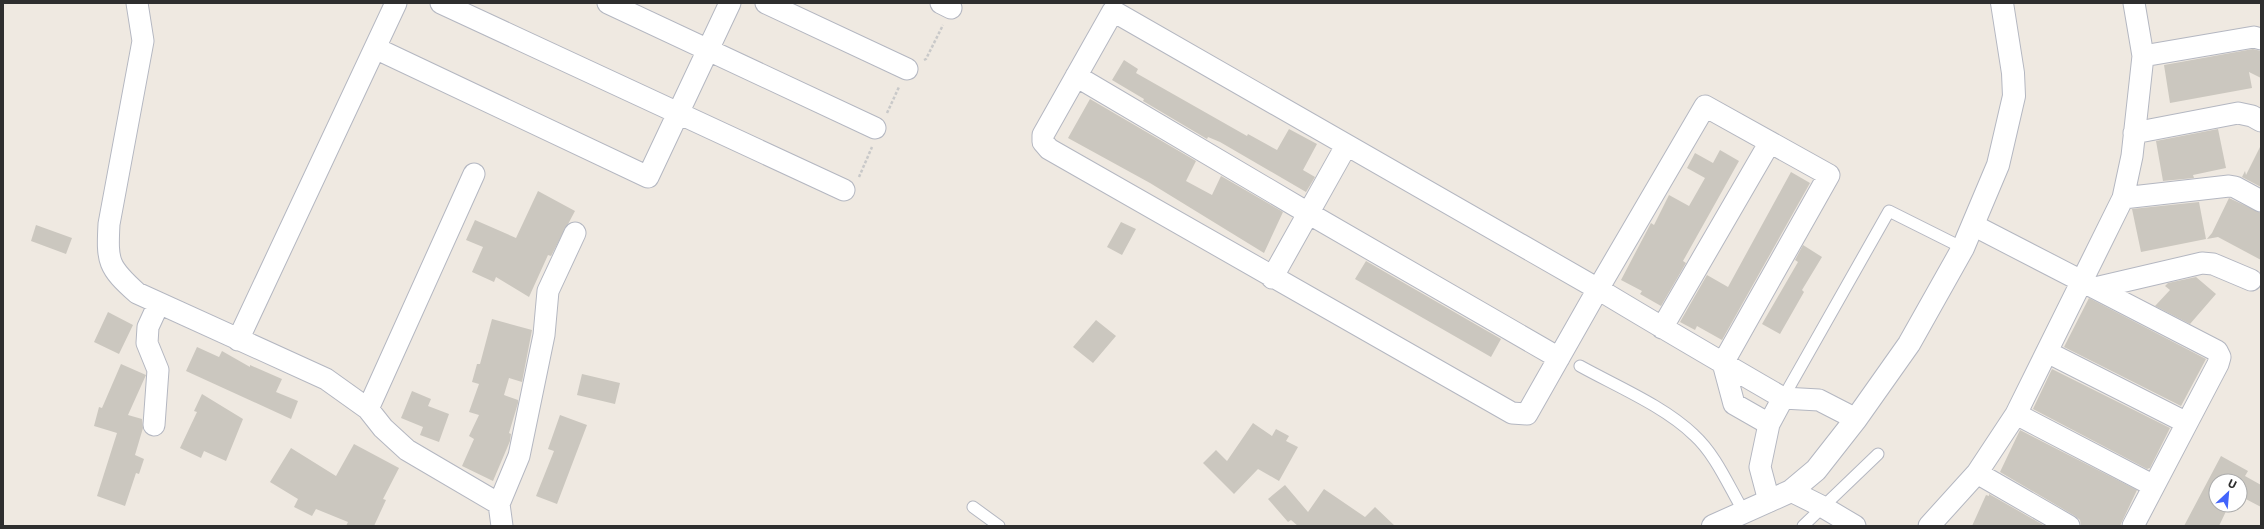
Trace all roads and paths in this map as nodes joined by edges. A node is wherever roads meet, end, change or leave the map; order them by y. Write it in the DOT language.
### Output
graph roads {
  1 [pos="137,3"];
  2 [pos="396,3"];
  3 [pos="441,3"];
  4 [pos="608,3"];
  5 [pos="730,3"];
  6 [pos="766,3"];
  7 [pos="2002,3"];
  8 [pos="2134,3"];
  9 [pos="946,5"];
  10 [pos="2261,38"];
  11 [pos="375,48"];
  12 [pos="708,50"];
  13 [pos="2143,56"];
  14 [pos="907,68"];
  15 [pos="1076,76"];
  16 [pos="678,113"];
  17 [pos="2261,121"];
  18 [pos="874,128"];
  19 [pos="2134,133"];
  20 [pos="1770,142"];
  21 [pos="1346,146"];
  22 [pos="474,174"];
  23 [pos="844,190"];
  24 [pos="2123,198"];
  25 [pos="2261,200"];
  26 [pos="1308,213"];
  27 [pos="1973,225"];
  28 [pos="575,233"];
  29 [pos="1963,248"];
  30 [pos="1272,278"];
  31 [pos="2251,280"];
  32 [pos="2088,285"];
  33 [pos="1598,288"];
  34 [pos="159,303"];
  35 [pos="1662,328"];
  36 [pos="238,340"];
  37 [pos="2047,352"];
  38 [pos="1559,358"];
  39 [pos="1723,363"];
  40 [pos="1580,366"];
  41 [pos="1783,398"];
  42 [pos="368,409"];
  43 [pos="2016,414"];
  44 [pos="1856,419"];
  45 [pos="2187,423"];
  46 [pos="1769,424"];
  47 [pos="154,425"];
  48 [pos="1878,454"];
  49 [pos="1977,473"];
  50 [pos="2154,486"];
  51 [pos="1791,491"];
  52 [pos="1769,501"];
  53 [pos="499,504"];
  54 [pos="973,507"];
  55 [pos="1823,507"];
  56 [pos="1744,512"];
  57 [pos="502,526"];
  58 [pos="1000,526"];
  59 [pos="1713,526"];
  60 [pos="1803,526"];
  61 [pos="1855,526"];
  62 [pos="1929,526"];
  63 [pos="2069,526"];
  64 [pos="2133,526"];
  1 -- 34 [label="street"];
  2 -- 11 [label="street"];
  3 -- 16 [label="street"];
  4 -- 12 [label="street"];
  5 -- 12 [label="street"];
  6 -- 14 [label="street"];
  7 -- 27 [label="street"];
  8 -- 13 [label="street"];
  9 -- 14 [label="path"];
  10 -- 13 [label="street"];
  11 -- 16 [label="street"];
  11 -- 36 [label="street"];
  12 -- 16 [label="street"];
  12 -- 18 [label="street"];
  13 -- 19 [label="street"];
  14 -- 18 [label="path"];
  15 -- 21 [label="street"];
  15 -- 26 [label="street"];
  15 -- 30 [label="street"];
  16 -- 23 [label="street"];
  17 -- 19 [label="street"];
  18 -- 23 [label="path"];
  19 -- 24 [label="street"];
  20 -- 33 [label="street"];
  20 -- 35 [label="street"];
  20 -- 39 [label="street"];
  21 -- 26 [label="street"];
  21 -- 33 [label="street"];
  22 -- 42 [label="street"];
  24 -- 25 [label="street"];
  24 -- 32 [label="street"];
  26 -- 30 [label="street"];
  26 -- 38 [label="street"];
  27 -- 29 [label="street"];
  27 -- 32 [label="street"];
  28 -- 53 [label="street"];
  29 -- 41 [label="lane"];
  29 -- 44 [label="street"];
  30 -- 38 [label="street"];
  31 -- 32 [label="street"];
  32 -- 37 [label="street"];
  32 -- 45 [label="street"];
  33 -- 35 [label="street"];
  33 -- 38 [label="street"];
  34 -- 36 [label="street"];
  34 -- 47 [label="street"];
  35 -- 39 [label="street"];
  36 -- 42 [label="street"];
  37 -- 43 [label="street"];
  37 -- 45 [label="street"];
  39 -- 41 [label="street"];
  39 -- 46 [label="street"];
  40 -- 56 [label="lane"];
  41 -- 44 [label="street"];
  41 -- 46 [label="street"];
  42 -- 53 [label="street"];
  43 -- 49 [label="street"];
  43 -- 50 [label="street"];
  44 -- 51 [label="street"];
  45 -- 50 [label="street"];
  46 -- 52 [label="street"];
  48 -- 55 [label="lane"];
  49 -- 62 [label="street"];
  49 -- 63 [label="street"];
  50 -- 64 [label="street"];
  51 -- 52 [label="street"];
  51 -- 55 [label="street"];
  52 -- 56 [label="street"];
  53 -- 57 [label="street"];
  54 -- 58 [label="lane"];
  55 -- 60 [label="lane"];
  55 -- 61 [label="street"];
  56 -- 59 [label="street"];
}
